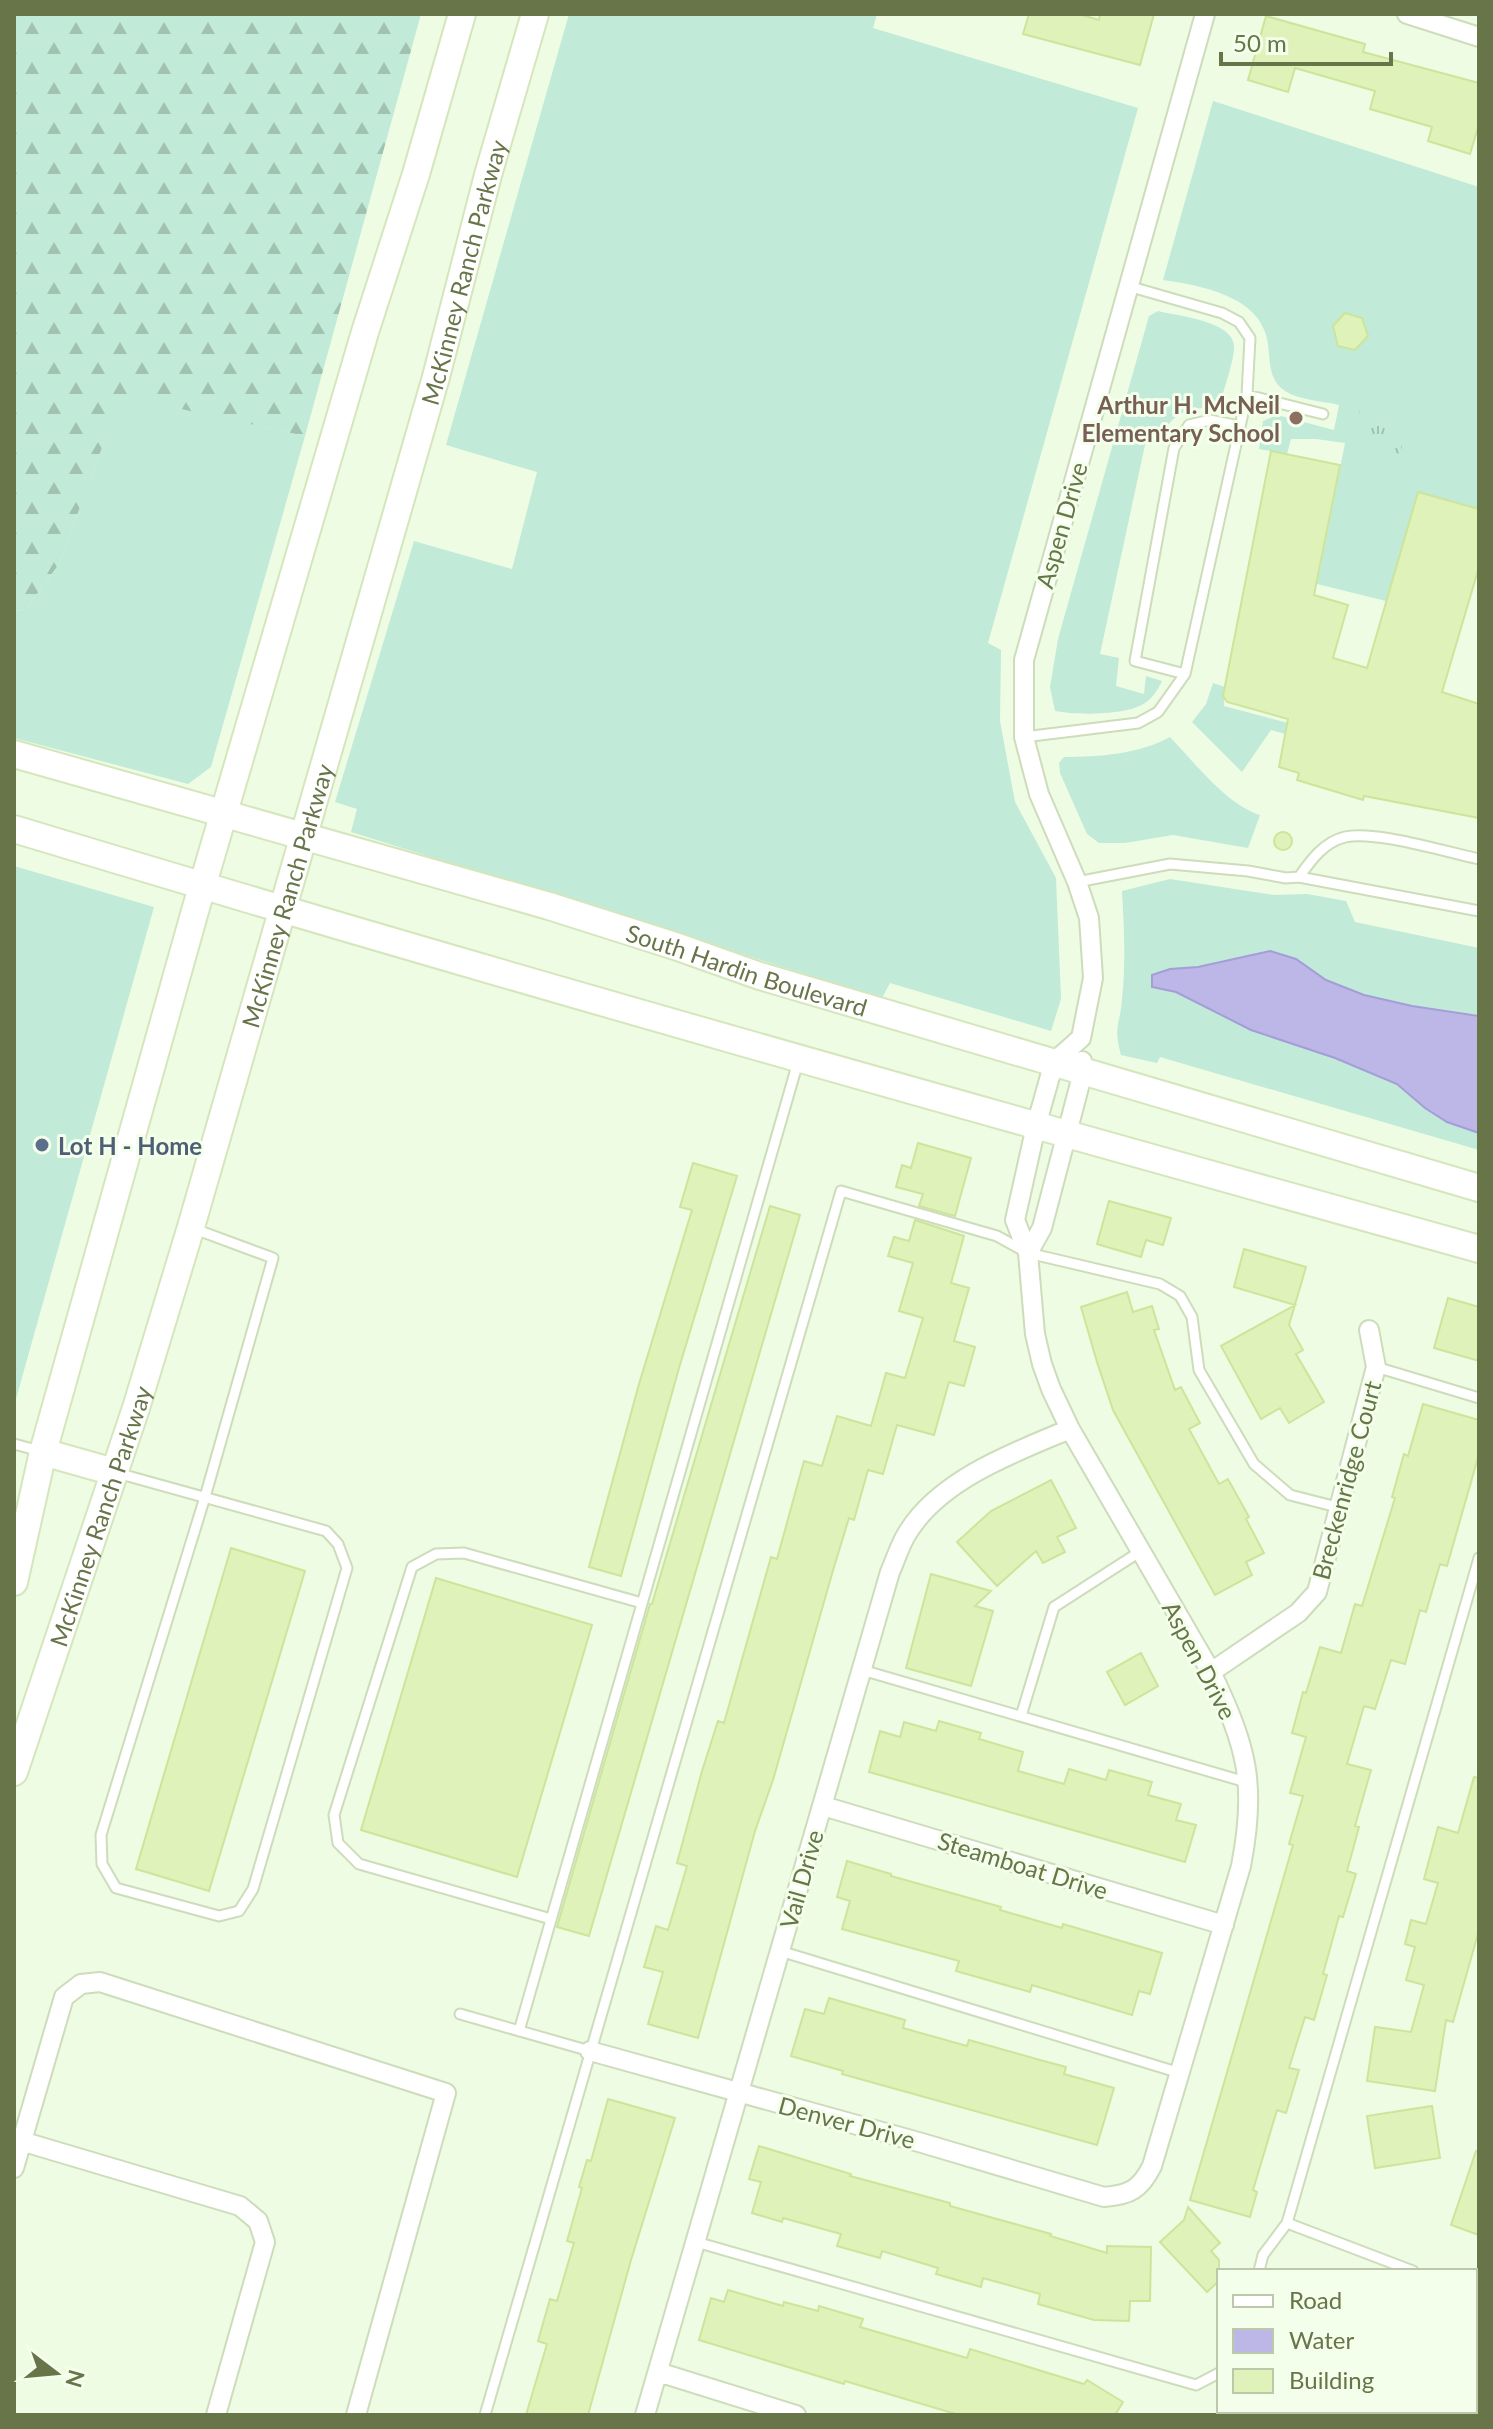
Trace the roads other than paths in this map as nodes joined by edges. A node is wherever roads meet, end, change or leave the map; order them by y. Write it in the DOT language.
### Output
graph roads {
  1 [pos="462,14"];
  2 [pos="535,14"];
  3 [pos="1205,14"];
  4 [pos="1407,14"];
  5 [pos="1479,37"];
  6 [pos="1128,286"];
  7 [pos="1247,395"];
  8 [pos="1323,414"];
  9 [pos="1239,426"];
  10 [pos="1185,674"];
  11 [pos="1024,737"];
  12 [pos="14,754"];
  13 [pos="223,814"];
  14 [pos="14,829"];
  15 [pos="302,836"];
  16 [pos="1479,859"];
  17 [pos="1299,877"];
  18 [pos="1077,882"];
  19 [pos="202,886"];
  20 [pos="281,910"];
  21 [pos="1479,911"];
  22 [pos="1081,1038"];
  23 [pos="799,1058"];
  24 [pos="1054,1062"];
  25 [pos="1083,1072"];
  26 [pos="1036,1126"];
  27 [pos="1066,1135"];
  28 [pos="1479,1188"];
  29 [pos="191,1227"];
  30 [pos="1479,1249"];
  31 [pos="1028,1253"];
  32 [pos="1369,1330"];
  33 [pos="1376,1367"];
  34 [pos="1479,1398"];
  35 [pos="1070,1429"];
  36 [pos="14,1444"];
  37 [pos="43,1452"];
  38 [pos="114,1472"];
  39 [pos="205,1497"];
  40 [pos="1341,1508"];
  41 [pos="1141,1551"];
  42 [pos="1479,1558"];
  43 [pos="14,1582"];
  44 [pos="642,1603"];
  45 [pos="862,1670"];
  46 [pos="1211,1672"];
  47 [pos="1021,1716"];
  48 [pos="14,1772"];
  49 [pos="1249,1783"];
  50 [pos="823,1806"];
  51 [pos="551,1919"];
  52 [pos="1224,1925"];
  53 [pos="780,1951"];
  54 [pos="460,2014"];
  55 [pos="519,2031"];
  56 [pos="590,2051"];
  57 [pos="1180,2073"];
  58 [pos="739,2092"];
  59 [pos="14,2094"];
  60 [pos="33,2100"];
  61 [pos="21,2141"];
  62 [pos="14,2168"];
  63 [pos="1104,2197"];
  64 [pos="1287,2223"];
  65 [pos="696,2242"];
  66 [pos="1260,2269"];
  67 [pos="1408,2269"];
  68 [pos="658,2372"];
  69 [pos="1217,2374"];
  70 [pos="216,2415"];
  71 [pos="356,2415"];
  72 [pos="485,2415"];
  73 [pos="645,2415"];
  74 [pos="796,2415"];
  1 -- 13 [label="main road"];
  2 -- 15 [label="main road, McKinney Ranch Parkway"];
  3 -- 6 [label="street, Aspen Drive"];
  4 -- 5 [label="street"];
  6 -- 7 [label="lane"];
  6 -- 11 [label="street, Aspen Drive"];
  7 -- 8 [label="lane"];
  7 -- 9 [label="lane"];
  9 -- 10 [label="lane"];
  9 -- 10 [label="lane"];
  10 -- 11 [label="lane"];
  11 -- 18 [label="street, Aspen Drive"];
  12 -- 13 [label="main road, South Hardin Boulevard"];
  13 -- 15 [label="main road, South Hardin Boulevard"];
  13 -- 19 [label="main road"];
  14 -- 19 [label="main road"];
  15 -- 20 [label="main road, McKinney Ranch Parkway"];
  15 -- 24 [label="main road, South Hardin Boulevard"];
  16 -- 17 [label="lane"];
  17 -- 18 [label="lane"];
  17 -- 21 [label="lane"];
  18 -- 22 [label="street, Aspen Drive"];
  19 -- 20 [label="main road"];
  19 -- 37 [label="main road"];
  20 -- 23 [label="main road"];
  20 -- 29 [label="main road, McKinney Ranch Parkway"];
  22 -- 24 [label="street"];
  22 -- 25 [label="street, Aspen Drive"];
  23 -- 26 [label="main road"];
  23 -- 44 [label="lane"];
  24 -- 25 [label="main road, South Hardin Boulevard"];
  24 -- 26 [label="street, Aspen Drive"];
  25 -- 27 [label="street, Aspen Drive"];
  25 -- 28 [label="main road, South Hardin Boulevard"];
  26 -- 27 [label="main road"];
  26 -- 31 [label="street, Aspen Drive"];
  27 -- 30 [label="main road"];
  27 -- 31 [label="street, Aspen Drive"];
  29 -- 38 [label="main road, McKinney Ranch Parkway"];
  29 -- 39 [label="lane"];
  31 -- 35 [label="street, Aspen Drive"];
  31 -- 40 [label="lane"];
  31 -- 56 [label="lane"];
  32 -- 33 [label="street, Breckenridge Court"];
  33 -- 34 [label="lane"];
  33 -- 40 [label="street, Breckenridge Court"];
  35 -- 41 [label="street, Aspen Drive"];
  35 -- 45 [label="street, Vail Drive"];
  36 -- 37 [label="lane"];
  37 -- 38 [label="main road"];
  37 -- 43 [label="main road"];
  38 -- 39 [label="lane"];
  38 -- 48 [label="main road, McKinney Ranch Parkway"];
  39 -- 39 [label="lane"];
  40 -- 46 [label="street, Breckenridge Court"];
  41 -- 46 [label="street, Aspen Drive"];
  41 -- 47 [label="lane"];
  42 -- 64 [label="lane"];
  44 -- 51 [label="lane"];
  44 -- 51 [label="lane"];
  45 -- 47 [label="lane"];
  45 -- 50 [label="street, Vail Drive"];
  46 -- 49 [label="street, Aspen Drive"];
  47 -- 49 [label="lane"];
  49 -- 52 [label="street, Aspen Drive"];
  50 -- 52 [label="street, Steamboat Drive"];
  50 -- 53 [label="street, Vail Drive"];
  51 -- 55 [label="lane"];
  52 -- 57 [label="street, Aspen Drive"];
  53 -- 57 [label="lane"];
  53 -- 58 [label="street, Vail Drive"];
  54 -- 55 [label="lane"];
  55 -- 56 [label="lane"];
  56 -- 58 [label="street, Denver Drive"];
  56 -- 72 [label="lane"];
  57 -- 63 [label="street, Aspen Drive"];
  58 -- 63 [label="street, Denver Drive"];
  58 -- 65 [label="street, Vail Drive"];
  59 -- 60 [label="street"];
  60 -- 61 [label="street"];
  60 -- 71 [label="street"];
  61 -- 62 [label="street"];
  61 -- 70 [label="street"];
  64 -- 66 [label="lane"];
  64 -- 67 [label="lane"];
  65 -- 68 [label="street, Vail Drive"];
  65 -- 69 [label="lane"];
  68 -- 73 [label="street, Vail Drive"];
  68 -- 74 [label="street"];
}
